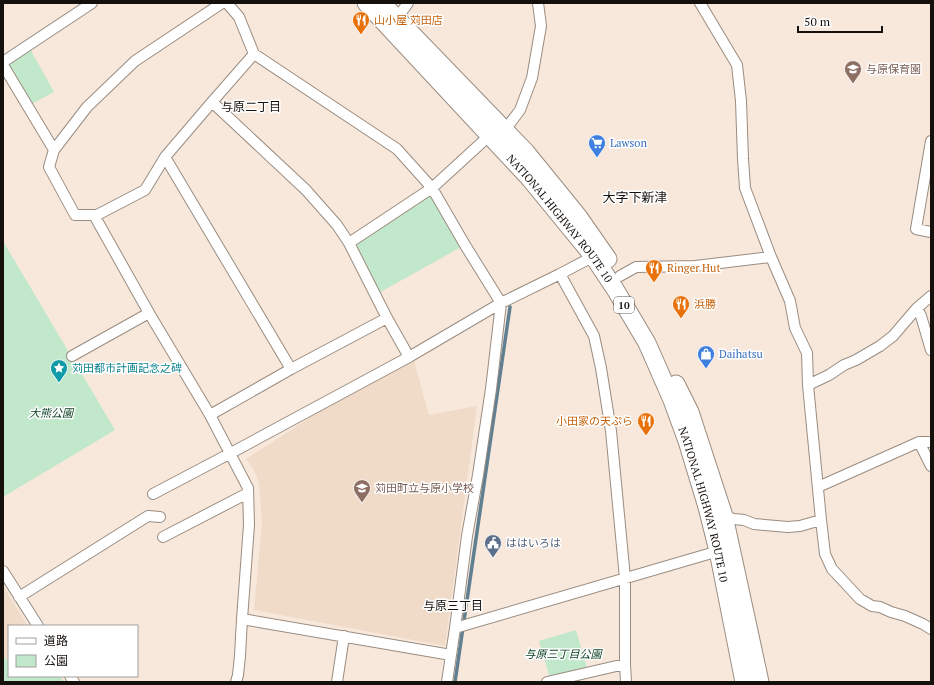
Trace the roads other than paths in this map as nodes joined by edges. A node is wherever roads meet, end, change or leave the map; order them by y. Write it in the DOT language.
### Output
graph roads {
  1 [pos="92,3"];
  2 [pos="222,3"];
  3 [pos="227,3"];
  4 [pos="366,3"];
  5 [pos="382,3"];
  6 [pos="408,3"];
  7 [pos="538,3"];
  8 [pos="700,3"];
  9 [pos="397,18"];
  10 [pos="254,54"];
  11 [pos="3,62"];
  12 [pos="3,65"];
  13 [pos="212,102"];
  14 [pos="497,133"];
  15 [pos="931,141"];
  16 [pos="54,150"];
  17 [pos="165,157"];
  18 [pos="929,167"];
  19 [pos="432,188"];
  20 [pos="94,215"];
  21 [pos="931,232"];
  22 [pos="349,243"];
  23 [pos="598,254"];
  24 [pos="771,257"];
  25 [pos="560,274"];
  26 [pos="620,276"];
  27 [pos="931,296"];
  28 [pos="500,303"];
  29 [pos="917,308"];
  30 [pos="149,313"];
  31 [pos="387,318"];
  32 [pos="931,350"];
  33 [pos="72,356"];
  34 [pos="409,357"];
  35 [pos="291,369"];
  36 [pos="808,385"];
  37 [pos="210,415"];
  38 [pos="920,442"];
  39 [pos="931,442"];
  40 [pos="229,454"];
  41 [pos="931,466"];
  42 [pos="818,487"];
  43 [pos="248,492"];
  44 [pos="154,494"];
  45 [pos="707,507"];
  46 [pos="724,516"];
  47 [pos="160,517"];
  48 [pos="821,520"];
  49 [pos="163,537"];
  50 [pos="725,549"];
  51 [pos="3,571"];
  52 [pos="625,578"];
  53 [pos="19,596"];
  54 [pos="242,619"];
  55 [pos="37,625"];
  56 [pos="455,628"];
  57 [pos="931,629"];
  58 [pos="344,636"];
  59 [pos="451,655"];
  60 [pos="625,664"];
  61 [pos="236,682"];
  62 [pos="337,682"];
  63 [pos="447,682"];
  64 [pos="546,682"];
  65 [pos="626,682"];
  66 [pos="744,682"];
  67 [pos="760,682"];
  1 -- 11 [label="street"];
  2 -- 16 [label="street"];
  3 -- 10 [label="street"];
  4 -- 14 [label="highway, NATIONAL HIGHWAY ROUTE 10 / 10"];
  5 -- 9 [label="highway, NATIONAL HIGHWAY ROUTE 10 / 10"];
  6 -- 9 [label="street"];
  7 -- 14 [label="street"];
  8 -- 24 [label="street"];
  9 -- 14 [label="highway, NATIONAL HIGHWAY ROUTE 10 / 10"];
  10 -- 13 [label="street"];
  10 -- 19 [label="street"];
  12 -- 16 [label="street"];
  13 -- 17 [label="street"];
  13 -- 22 [label="street"];
  14 -- 19 [label="street"];
  14 -- 23 [label="highway, NATIONAL HIGHWAY ROUTE 10 / 10"];
  15 -- 18 [label="street"];
  16 -- 20 [label="street"];
  17 -- 20 [label="street"];
  17 -- 35 [label="street"];
  18 -- 21 [label="street"];
  19 -- 22 [label="street"];
  19 -- 28 [label="street"];
  20 -- 30 [label="street"];
  22 -- 31 [label="street"];
  23 -- 25 [label="street"];
  23 -- 26 [label="highway, NATIONAL HIGHWAY ROUTE 10 / 10"];
  23 -- 45 [label="highway, NATIONAL HIGHWAY ROUTE 10 / 10"];
  24 -- 26 [label="street"];
  24 -- 36 [label="street"];
  25 -- 28 [label="street"];
  25 -- 52 [label="street"];
  26 -- 46 [label="highway, NATIONAL HIGHWAY ROUTE 10 / 10"];
  27 -- 29 [label="street"];
  28 -- 34 [label="street"];
  28 -- 56 [label="street"];
  29 -- 32 [label="street"];
  29 -- 36 [label="street"];
  30 -- 33 [label="street"];
  30 -- 37 [label="street"];
  31 -- 34 [label="street"];
  31 -- 35 [label="street"];
  34 -- 40 [label="street"];
  35 -- 37 [label="street"];
  36 -- 42 [label="street"];
  37 -- 40 [label="street"];
  38 -- 39 [label="street"];
  38 -- 41 [label="street"];
  38 -- 42 [label="street"];
  40 -- 43 [label="street"];
  40 -- 44 [label="street"];
  42 -- 48 [label="street"];
  43 -- 49 [label="street"];
  43 -- 54 [label="street"];
  45 -- 46 [label="street"];
  45 -- 50 [label="highway, NATIONAL HIGHWAY ROUTE 10 / 10"];
  46 -- 48 [label="street"];
  46 -- 50 [label="highway, NATIONAL HIGHWAY ROUTE 10 / 10"];
  47 -- 53 [label="street"];
  48 -- 57 [label="street"];
  50 -- 52 [label="street"];
  50 -- 66 [label="highway, NATIONAL HIGHWAY ROUTE 10 / 10"];
  50 -- 67 [label="highway, NATIONAL HIGHWAY ROUTE 10 / 10"];
  51 -- 53 [label="street"];
  52 -- 56 [label="street"];
  52 -- 60 [label="street"];
  53 -- 55 [label="street"];
  54 -- 58 [label="street"];
  54 -- 61 [label="street"];
  56 -- 59 [label="street"];
  58 -- 59 [label="street"];
  58 -- 62 [label="street"];
  59 -- 63 [label="street"];
  60 -- 64 [label="street"];
  60 -- 65 [label="street"];
}
